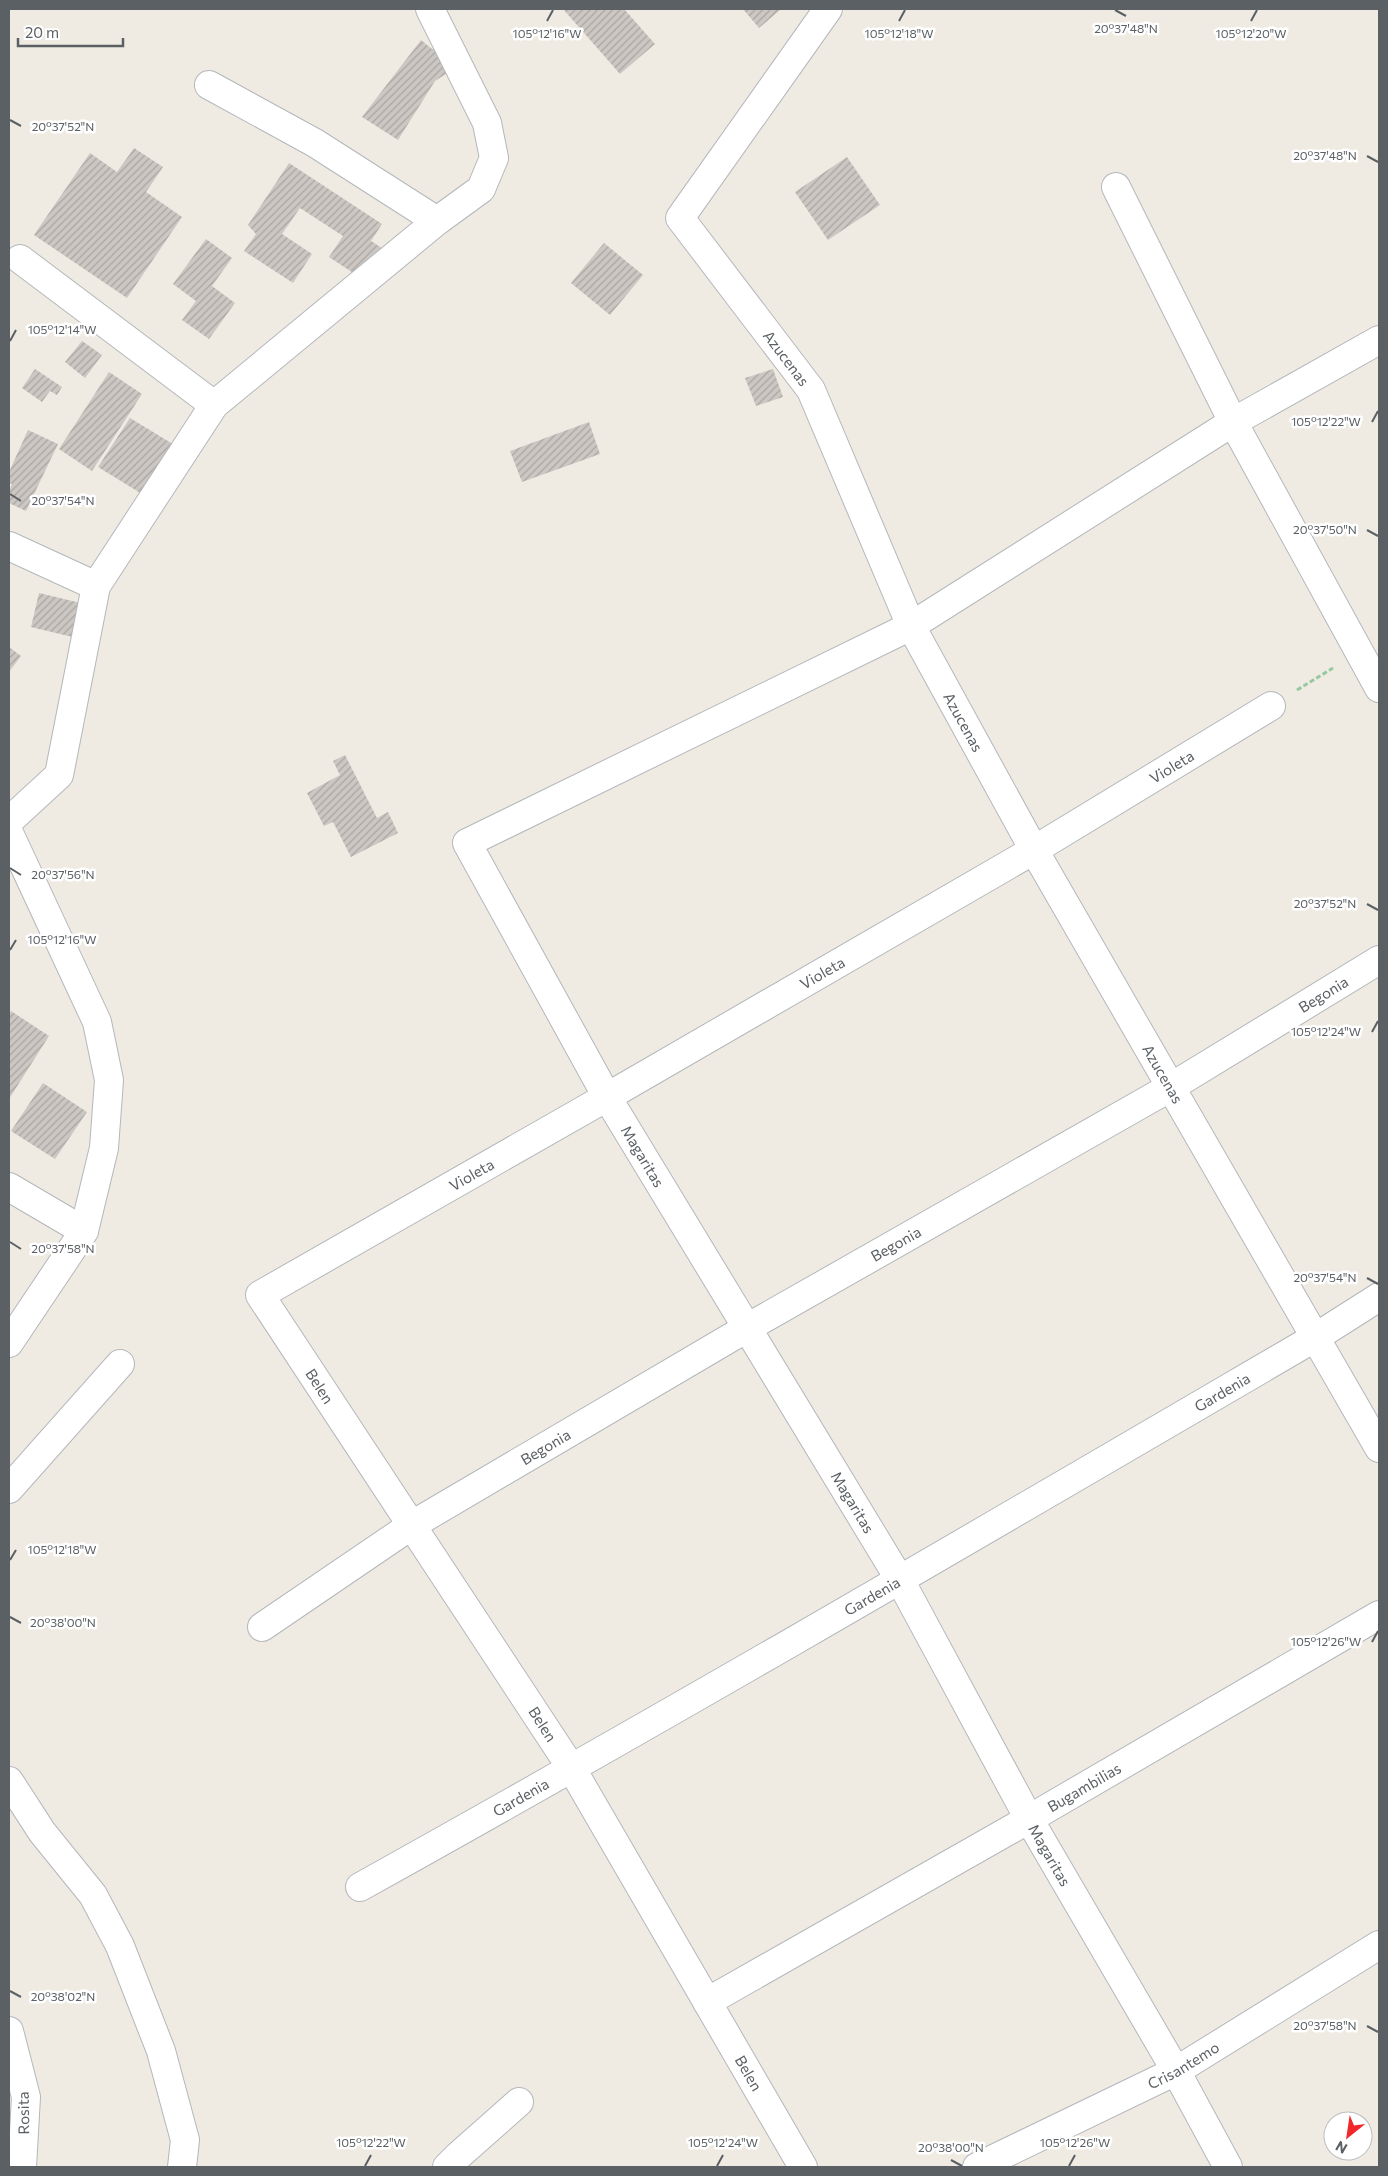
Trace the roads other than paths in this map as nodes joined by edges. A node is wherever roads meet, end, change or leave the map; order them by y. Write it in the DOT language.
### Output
graph roads {
  1 [pos="430,9"];
  2 [pos="828,9"];
  3 [pos="209,85"];
  4 [pos="1116,186"];
  5 [pos="437,221"];
  6 [pos="20,259"];
  7 [pos="1379,340"];
  8 [pos="214,405"];
  9 [pos="1233,422"];
  10 [pos="9,546"];
  11 [pos="96,586"];
  12 [pos="911,626"];
  13 [pos="1370,647"];
  14 [pos="1379,688"];
  15 [pos="1271,706"];
  16 [pos="9,821"];
  17 [pos="9,833"];
  18 [pos="1034,850"];
  19 [pos="1379,960"];
  20 [pos="1172,1087"];
  21 [pos="607,1097"];
  22 [pos="9,1186"];
  23 [pos="84,1232"];
  24 [pos="260,1295"];
  25 [pos="1379,1297"];
  26 [pos="747,1328"];
  27 [pos="1316,1337"];
  28 [pos="9,1343"];
  29 [pos="120,1364"];
  30 [pos="1379,1448"];
  31 [pos="9,1489"];
  32 [pos="412,1525"];
  33 [pos="900,1580"];
  34 [pos="1379,1615"];
  35 [pos="262,1627"];
  36 [pos="572,1769"];
  37 [pos="9,1781"];
  38 [pos="1029,1819"];
  39 [pos="360,1887"];
  40 [pos="1379,1945"];
  41 [pos="708,2002"];
  42 [pos="9,2030"];
  43 [pos="1176,2072"];
  44 [pos="519,2102"];
  45 [pos="22,2167"];
  46 [pos="182,2167"];
  47 [pos="448,2167"];
  48 [pos="803,2167"];
  49 [pos="977,2167"];
  50 [pos="1228,2167"];
  1 -- 5 [label="street"];
  2 -- 12 [label="street, Azucenas"];
  3 -- 5 [label="street"];
  4 -- 9 [label="street"];
  5 -- 8 [label="street"];
  6 -- 8 [label="street"];
  7 -- 9 [label="street"];
  8 -- 11 [label="street"];
  9 -- 12 [label="street"];
  9 -- 13 [label="street"];
  10 -- 11 [label="street"];
  11 -- 16 [label="street"];
  12 -- 18 [label="street, Azucenas"];
  12 -- 21 [label="street, Magaritas"];
  13 -- 14 [label="street"];
  15 -- 18 [label="street, Violeta"];
  17 -- 23 [label="street"];
  18 -- 20 [label="street, Azucenas"];
  18 -- 21 [label="street, Violeta"];
  19 -- 20 [label="street, Begonia"];
  20 -- 26 [label="street, Begonia"];
  20 -- 27 [label="street, Azucenas"];
  21 -- 24 [label="street, Violeta"];
  21 -- 26 [label="street, Magaritas"];
  22 -- 23 [label="street"];
  23 -- 28 [label="street"];
  24 -- 32 [label="street, Belen"];
  25 -- 27 [label="street, Gardenia"];
  26 -- 32 [label="street, Begonia"];
  26 -- 33 [label="street, Magaritas"];
  27 -- 30 [label="street, Azucenas"];
  27 -- 33 [label="street, Gardenia"];
  29 -- 31 [label="street"];
  32 -- 35 [label="street, Begonia"];
  32 -- 36 [label="street, Belen"];
  33 -- 36 [label="street, Gardenia"];
  33 -- 38 [label="street, Magaritas"];
  34 -- 38 [label="street, Bugambilias"];
  36 -- 39 [label="street, Gardenia"];
  36 -- 41 [label="street, Belen"];
  37 -- 46 [label="street"];
  38 -- 41 [label="street, Bugambilias"];
  38 -- 43 [label="street, Magaritas"];
  40 -- 43 [label="street, Crisantemo"];
  41 -- 48 [label="street, Belen"];
  42 -- 45 [label="street, Rosita"];
  43 -- 49 [label="street, Crisantemo"];
  43 -- 50 [label="street, Magaritas"];
  44 -- 47 [label="street"];
}
